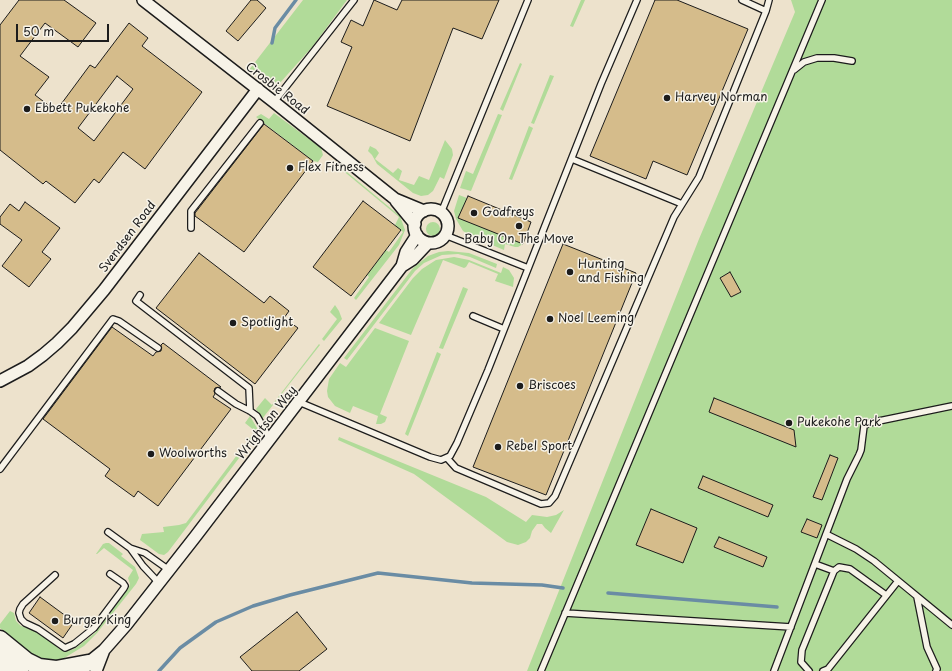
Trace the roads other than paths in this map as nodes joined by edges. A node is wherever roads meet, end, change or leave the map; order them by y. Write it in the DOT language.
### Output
graph roads {
  1 [pos="143,0"];
  2 [pos="354,0"];
  3 [pos="528,0"];
  4 [pos="637,0"];
  5 [pos="742,0"];
  6 [pos="769,0"];
  7 [pos="822,0"];
  8 [pos="766,11"];
  9 [pos="852,61"];
  10 [pos="792,72"];
  11 [pos="258,89"];
  12 [pos="274,102"];
  13 [pos="260,123"];
  14 [pos="572,159"];
  15 [pos="395,199"];
  16 [pos="682,204"];
  17 [pos="424,211"];
  18 [pos="441,213"];
  19 [pos="191,228"];
  20 [pos="416,229"];
  21 [pos="445,235"];
  22 [pos="428,243"];
  23 [pos="402,266"];
  24 [pos="528,268"];
  25 [pos="140,295"];
  26 [pos="473,316"];
  27 [pos="504,329"];
  28 [pos="158,348"];
  29 [pos="0,381"];
  30 [pos="218,391"];
  31 [pos="299,402"];
  32 [pos="952,406"];
  33 [pos="250,411"];
  34 [pos="270,439"];
  35 [pos="447,458"];
  36 [pos="0,469"];
  37 [pos="108,532"];
  38 [pos="826,534"];
  39 [pos="130,548"];
  40 [pos="815,564"];
  41 [pos="169,570"];
  42 [pos="834,571"];
  43 [pos="110,574"];
  44 [pos="55,575"];
  45 [pos="898,581"];
  46 [pos="159,583"];
  47 [pos="886,595"];
  48 [pos="917,597"];
  49 [pos="566,613"];
  50 [pos="952,625"];
  51 [pos="791,627"];
  52 [pos="0,639"];
  53 [pos="0,653"];
  54 [pos="87,668"];
  55 [pos="20,671"];
  56 [pos="541,671"];
  57 [pos="774,671"];
  58 [pos="809,671"];
  59 [pos="823,671"];
  60 [pos="936,671"];
  1 -- 11 [label="street, Crosbie Road"];
  2 -- 12 [label="lane"];
  3 -- 18 [label="lane"];
  4 -- 14 [label="lane"];
  5 -- 8 [label="lane"];
  6 -- 8 [label="lane"];
  7 -- 10 [label="lane"];
  8 -- 16 [label="lane"];
  9 -- 10 [label="lane"];
  10 -- 49 [label="lane"];
  11 -- 12 [label="street, Crosbie Road"];
  11 -- 29 [label="street, Svendsen Road"];
  12 -- 15 [label="street, Crosbie Road"];
  13 -- 19 [label="lane"];
  14 -- 16 [label="lane"];
  14 -- 24 [label="lane"];
  15 -- 17 [label="street, Crosbie Road"];
  15 -- 20 [label="street, Crosbie Road"];
  16 -- 35 [label="lane"];
  17 -- 18 [label="street"];
  17 -- 20 [label="street"];
  18 -- 21 [label="street"];
  20 -- 22 [label="street"];
  20 -- 23 [label="street, Wrightson Way"];
  21 -- 22 [label="street"];
  21 -- 24 [label="lane"];
  22 -- 23 [label="street, Wrightson Way"];
  23 -- 31 [label="street, Wrightson Way"];
  24 -- 27 [label="lane"];
  25 -- 33 [label="lane"];
  26 -- 27 [label="lane"];
  27 -- 35 [label="lane"];
  28 -- 36 [label="lane"];
  30 -- 33 [label="lane"];
  31 -- 34 [label="street, Wrightson Way"];
  31 -- 35 [label="lane"];
  32 -- 38 [label="lane"];
  33 -- 34 [label="lane"];
  34 -- 41 [label="street, Wrightson Way"];
  37 -- 39 [label="lane"];
  38 -- 40 [label="lane"];
  38 -- 45 [label="lane"];
  39 -- 41 [label="lane"];
  39 -- 46 [label="lane"];
  40 -- 42 [label="lane"];
  40 -- 51 [label="lane"];
  41 -- 46 [label="street, Wrightson Way"];
  42 -- 47 [label="lane"];
  42 -- 58 [label="lane"];
  43 -- 44 [label="lane"];
  45 -- 47 [label="lane"];
  45 -- 48 [label="lane"];
  46 -- 54 [label="street, Wrightson Way"];
  47 -- 59 [label="lane"];
  48 -- 50 [label="lane"];
  48 -- 60 [label="lane"];
  49 -- 51 [label="lane"];
  49 -- 56 [label="lane"];
  51 -- 57 [label="lane"];
  52 -- 54 [label="main road"];
  53 -- 55 [label="main road"];
}
